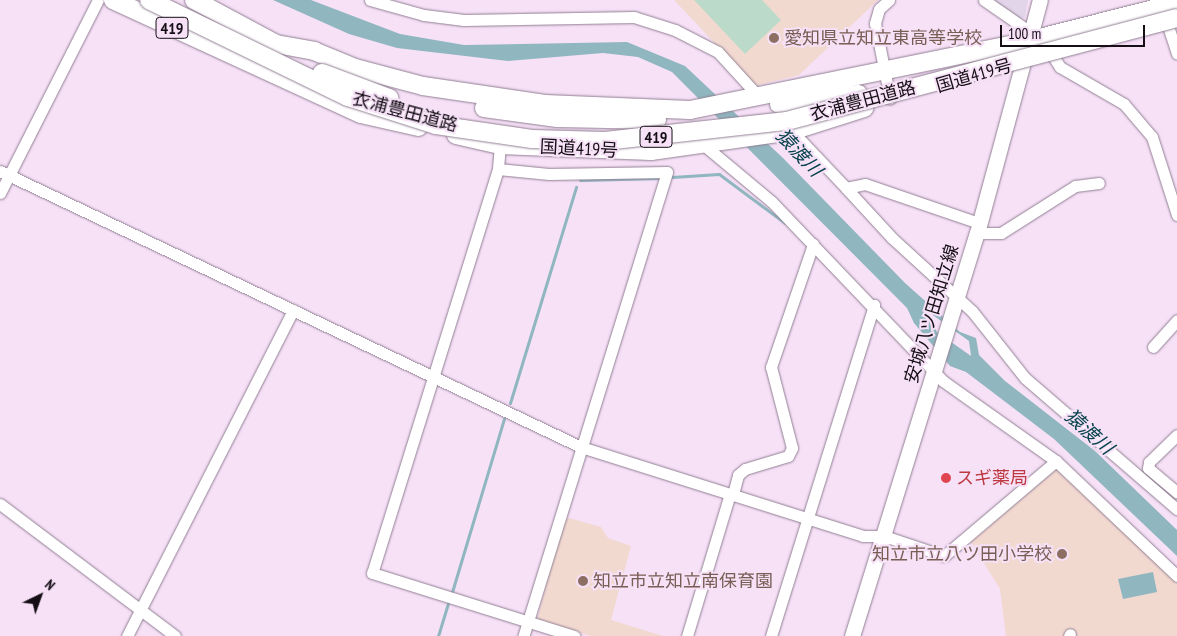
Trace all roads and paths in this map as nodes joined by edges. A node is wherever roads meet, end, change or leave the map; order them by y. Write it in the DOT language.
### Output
graph roads {
  1 [pos="98,0"];
  2 [pos="113,0"];
  3 [pos="127,0"];
  4 [pos="149,0"];
  5 [pos="165,0"];
  6 [pos="194,0"];
  7 [pos="370,0"];
  8 [pos="889,0"];
  9 [pos="984,0"];
  10 [pos="1040,0"];
  11 [pos="1169,5"];
  12 [pos="1174,23"];
  13 [pos="1029,36"];
  14 [pos="229,42"];
  15 [pos="276,44"];
  16 [pos="1177,54"];
  17 [pos="1053,56"];
  18 [pos="1023,62"];
  19 [pos="886,70"];
  20 [pos="858,94"];
  21 [pos="754,99"];
  22 [pos="890,100"];
  23 [pos="792,131"];
  24 [pos="711,144"];
  25 [pos="500,145"];
  26 [pos="498,169"];
  27 [pos="4,173"];
  28 [pos="1100,183"];
  29 [pos="846,188"];
  30 [pos="0,193"];
  31 [pos="1177,215"];
  32 [pos="978,228"];
  33 [pos="812,244"];
  34 [pos="955,299"];
  35 [pos="874,305"];
  36 [pos="293,310"];
  37 [pos="1177,320"];
  38 [pos="1153,346"];
  39 [pos="934,373"];
  40 [pos="433,377"];
  41 [pos="1177,437"];
  42 [pos="581,448"];
  43 [pos="1056,461"];
  44 [pos="1177,492"];
  45 [pos="732,494"];
  46 [pos="0,504"];
  47 [pos="1177,509"];
  48 [pos="807,518"];
  49 [pos="884,536"];
  50 [pos="1177,576"];
  51 [pos="140,610"];
  52 [pos="528,622"];
  53 [pos="127,636"];
  54 [pos="175,636"];
  55 [pos="523,636"];
  56 [pos="574,636"];
  57 [pos="687,636"];
  58 [pos="770,636"];
  59 [pos="852,636"];
  1 -- 27 [label="street"];
  2 -- 25 [label="highway, 国道419号 / 419"];
  3 -- 14 [label="highway, 衣浦豊田道路 / 419, bridge"];
  4 -- 14 [label="highway, 衣浦豊田道路 / 419, bridge"];
  5 -- 20 [label="highway, 衣浦豊田道路 / 419, bridge"];
  6 -- 15 [label="highway, 国道419号 / 419"];
  7 -- 21 [label="street"];
  8 -- 19 [label="street"];
  9 -- 13 [label="street"];
  10 -- 13 [label="main road, 安城八ツ田知立線"];
  11 -- 12 [label="highway"];
  11 -- 13 [label="highway, 国道419号 / 419"];
  11 -- 20 [label="highway, 衣浦豊田道路 / 419"];
  12 -- 14 [label="highway, 衣浦豊田道路 / 419, bridge"];
  12 -- 16 [label="street"];
  12 -- 17 [label="highway, 国道419号 / 419"];
  13 -- 18 [label="main road, 安城八ツ田知立線"];
  13 -- 19 [label="highway, 国道419号 / 419"];
  15 -- 20 [label="highway, 衣浦豊田道路 / 419"];
  15 -- 21 [label="highway, 国道419号 / 419"];
  17 -- 18 [label="highway, 国道419号 / 419"];
  17 -- 31 [label="street"];
  18 -- 22 [label="highway, 国道419号 / 419"];
  18 -- 32 [label="main road, 安城八ツ田知立線"];
  19 -- 21 [label="highway, 国道419号 / 419"];
  19 -- 22 [label="street"];
  22 -- 23 [label="highway, 国道419号 / 419"];
  23 -- 24 [label="highway, 国道419号 / 419"];
  23 -- 29 [label="street"];
  24 -- 25 [label="highway, 国道419号 / 419"];
  24 -- 33 [label="street"];
  25 -- 26 [label="street"];
  26 -- 40 [label="street"];
  26 -- 42 [label="street"];
  27 -- 30 [label="street"];
  27 -- 36 [label="street"];
  28 -- 32 [label="street"];
  29 -- 32 [label="street"];
  29 -- 34 [label="street"];
  32 -- 34 [label="main road, 安城八ツ田知立線"];
  33 -- 35 [label="street"];
  33 -- 45 [label="street"];
  34 -- 39 [label="main road, 安城八ツ田知立線"];
  34 -- 47 [label="street"];
  35 -- 39 [label="street"];
  35 -- 48 [label="street"];
  36 -- 40 [label="street"];
  36 -- 51 [label="street"];
  37 -- 38 [label="street"];
  39 -- 43 [label="street"];
  39 -- 49 [label="main road, 安城八ツ田知立線"];
  40 -- 42 [label="street"];
  40 -- 52 [label="street"];
  41 -- 44 [label="street"];
  42 -- 45 [label="street"];
  42 -- 52 [label="street"];
  43 -- 49 [label="street"];
  43 -- 50 [label="street"];
  45 -- 48 [label="street"];
  45 -- 57 [label="street"];
  46 -- 51 [label="street"];
  48 -- 49 [label="street"];
  48 -- 58 [label="street"];
  49 -- 59 [label="main road, 安城八ツ田知立線"];
  51 -- 53 [label="street"];
  51 -- 54 [label="street"];
  52 -- 55 [label="street"];
  52 -- 56 [label="street"];
}
